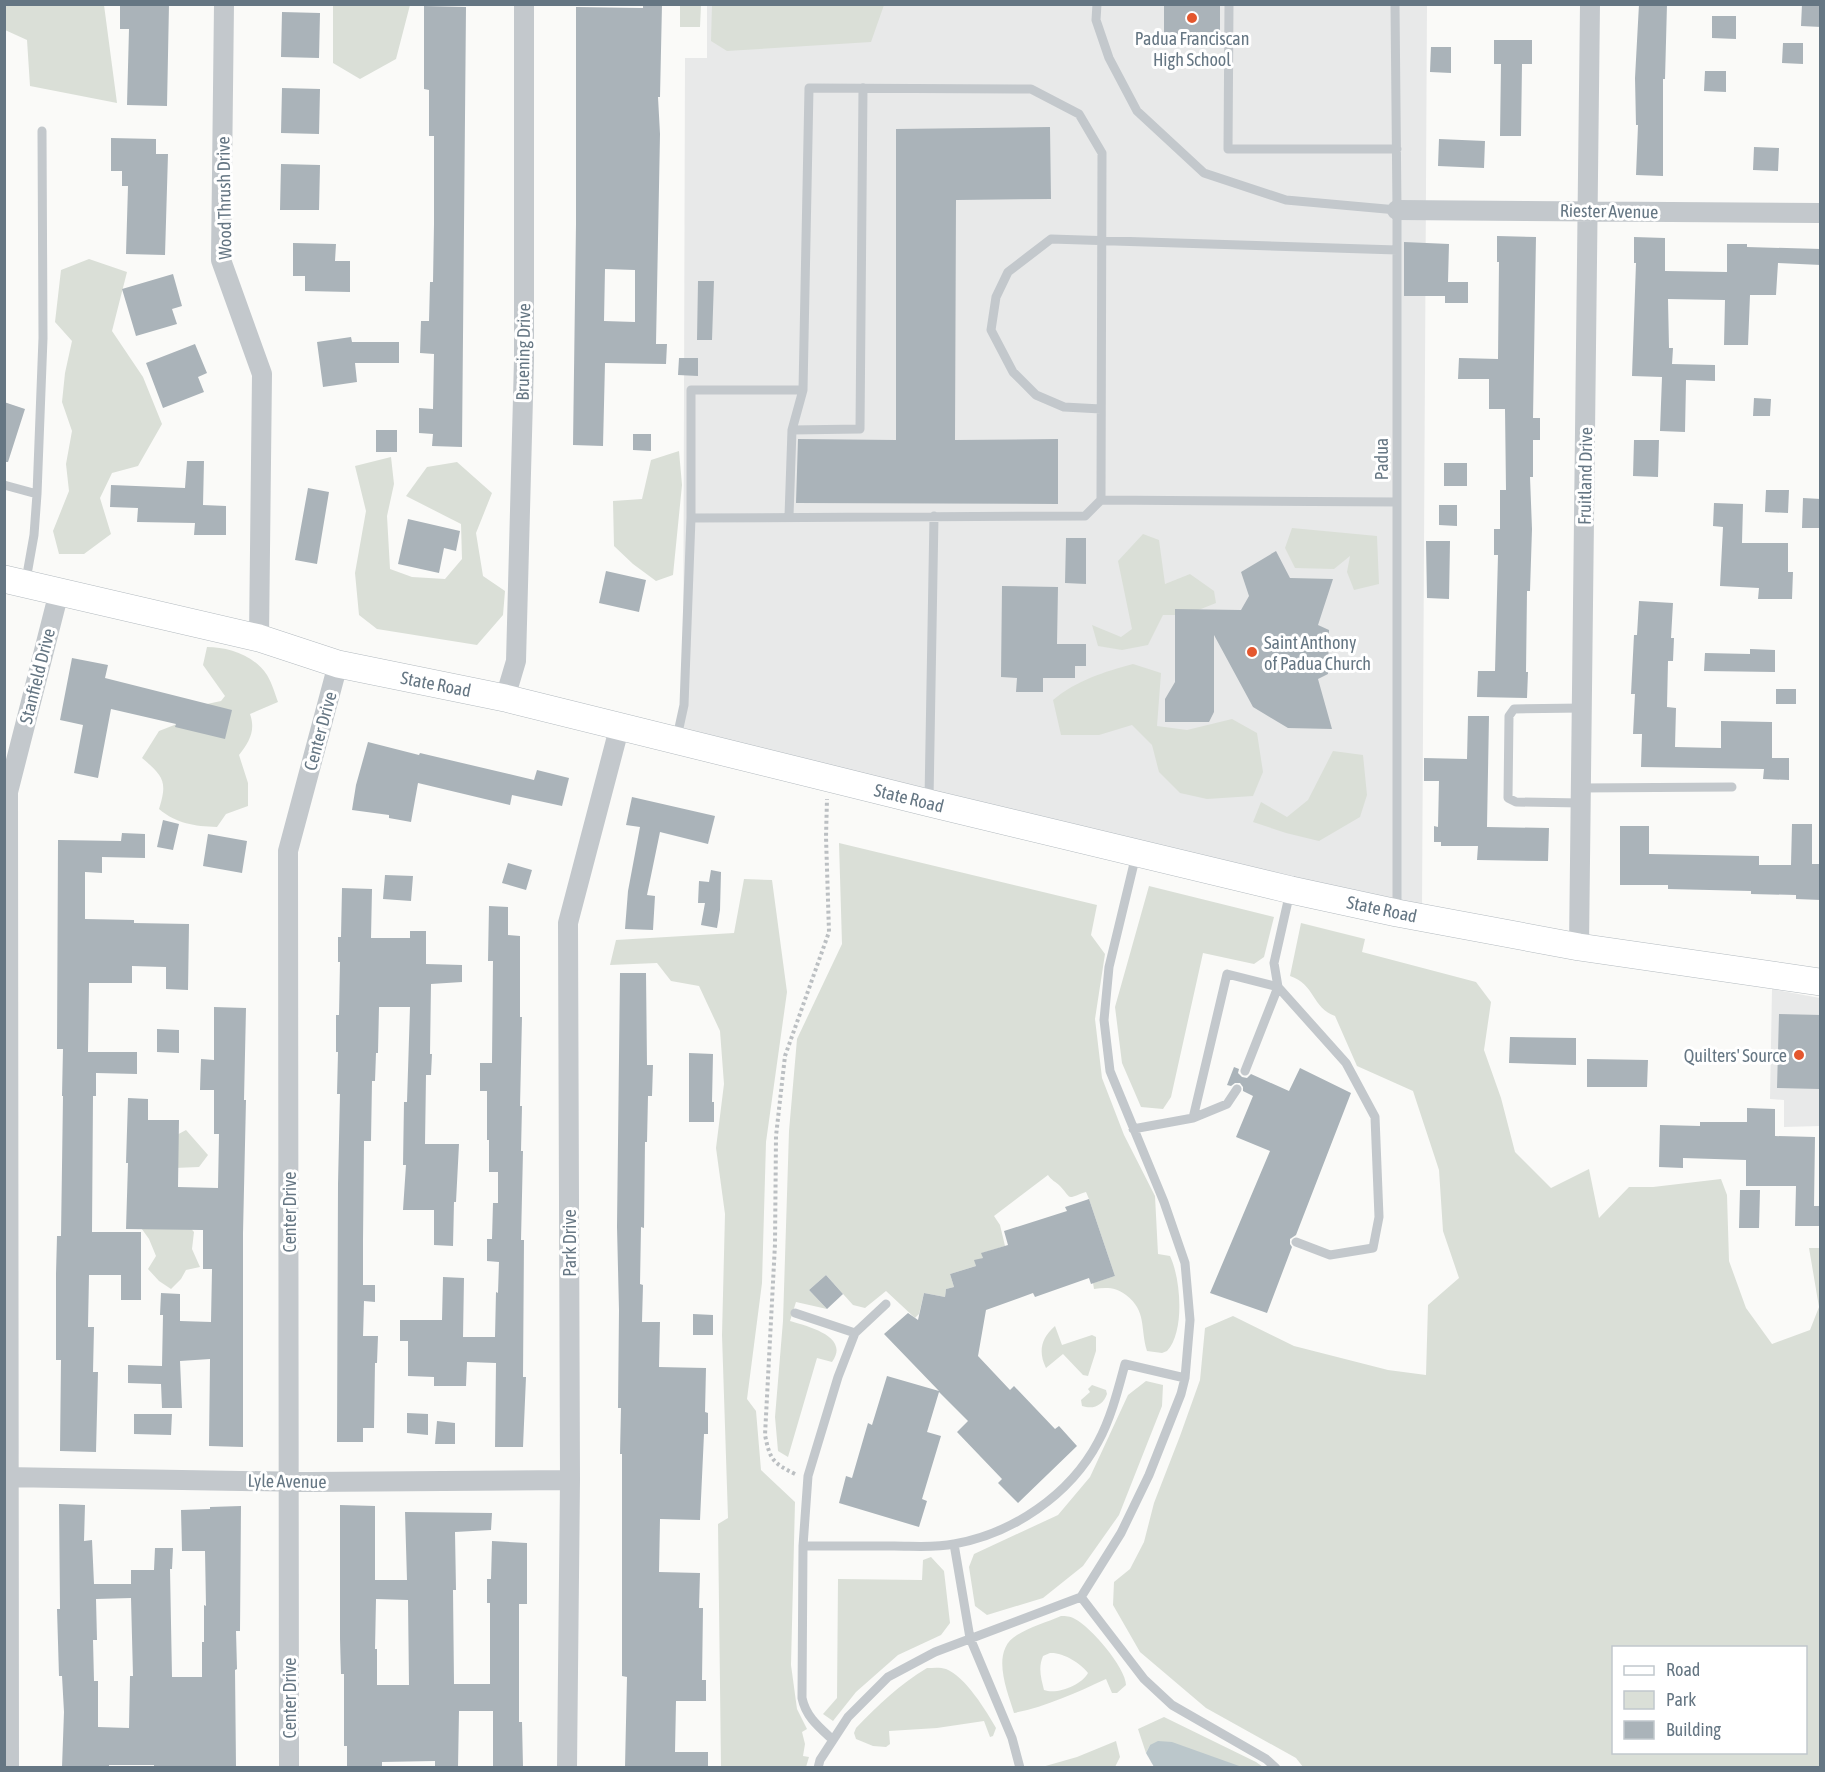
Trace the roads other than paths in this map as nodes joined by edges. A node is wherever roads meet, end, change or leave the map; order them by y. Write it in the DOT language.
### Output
graph roads {
  1 [pos="224,4"];
  2 [pos="524,4"];
  3 [pos="1097,4"];
  4 [pos="1229,4"];
  5 [pos="1395,4"];
  6 [pos="1590,4"];
  7 [pos="864,88"];
  8 [pos="42,131"];
  9 [pos="1397,149"];
  10 [pos="1398,210"];
  11 [pos="1588,210"];
  12 [pos="1821,213"];
  13 [pos="1102,241"];
  14 [pos="1397,250"];
  15 [pos="803,390"];
  16 [pos="1101,409"];
  17 [pos="792,430"];
  18 [pos="4,485"];
  19 [pos="37,494"];
  20 [pos="1101,500"];
  21 [pos="1397,502"];
  22 [pos="789,516"];
  23 [pos="934,516"];
  24 [pos="690,518"];
  25 [pos="15,581"];
  26 [pos="58,592"];
  27 [pos="259,638"];
  28 [pos="338,664"];
  29 [pos="505,698"];
  30 [pos="1582,708"];
  31 [pos="620,725"];
  32 [pos="677,740"];
  33 [pos="1732,787"];
  34 [pos="1581,796"];
  35 [pos="929,803"];
  36 [pos="1136,853"];
  37 [pos="1291,890"];
  38 [pos="1397,913"];
  39 [pos="1579,947"];
  40 [pos="1821,981"];
  41 [pos="1278,987"];
  42 [pos="1245,1071"];
  43 [pos="1237,1089"];
  44 [pos="1193,1118"];
  45 [pos="1133,1129"];
  46 [pos="1296,1242"];
  47 [pos="886,1304"];
  48 [pos="795,1313"];
  49 [pos="855,1333"];
  50 [pos="1185,1378"];
  51 [pos="7,1477"];
  52 [pos="570,1480"];
  53 [pos="290,1481"];
  54 [pos="954,1544"];
  55 [pos="803,1546"];
  56 [pos="1081,1597"];
  57 [pos="970,1638"];
  58 [pos="833,1740"];
  59 [pos="9,1767"];
  60 [pos="289,1767"];
  61 [pos="567,1767"];
  62 [pos="818,1767"];
  63 [pos="1020,1767"];
  64 [pos="1276,1767"];
  1 -- 27 [label="street, Wood Thrush Drive"];
  2 -- 29 [label="street, Bruening Drive"];
  3 -- 10 [label="lane"];
  4 -- 9 [label="lane"];
  5 -- 9 [label="lane, Padua"];
  6 -- 11 [label="street, Fruitland Drive"];
  7 -- 13 [label="lane"];
  7 -- 15 [label="lane"];
  7 -- 17 [label="lane"];
  8 -- 19 [label="lane"];
  9 -- 10 [label="lane, Padua"];
  10 -- 11 [label="street, Riester Avenue"];
  10 -- 14 [label="lane, Padua"];
  11 -- 12 [label="street, Riester Avenue"];
  11 -- 30 [label="street, Fruitland Drive"];
  13 -- 14 [label="lane"];
  13 -- 16 [label="lane"];
  13 -- 16 [label="lane"];
  14 -- 21 [label="lane, Padua"];
  15 -- 17 [label="lane"];
  15 -- 24 [label="lane"];
  16 -- 20 [label="lane"];
  17 -- 22 [label="lane"];
  18 -- 19 [label="lane"];
  19 -- 25 [label="lane"];
  20 -- 21 [label="lane"];
  20 -- 23 [label="lane"];
  21 -- 38 [label="lane, Padua"];
  22 -- 23 [label="lane"];
  22 -- 24 [label="lane"];
  23 -- 35 [label="lane"];
  24 -- 32 [label="lane"];
  25 -- 26 [label="main road, State Road"];
  26 -- 27 [label="main road, State Road"];
  26 -- 51 [label="street, Stanfield Drive"];
  27 -- 28 [label="main road, State Road"];
  28 -- 29 [label="main road, State Road"];
  28 -- 53 [label="street, Center Drive"];
  29 -- 31 [label="main road, State Road"];
  30 -- 34 [label="street, Fruitland Drive"];
  30 -- 34 [label="lane"];
  31 -- 32 [label="main road, State Road"];
  31 -- 52 [label="street, Park Drive"];
  32 -- 35 [label="main road, State Road"];
  33 -- 34 [label="lane"];
  34 -- 39 [label="street, Fruitland Drive"];
  35 -- 36 [label="main road, State Road"];
  36 -- 37 [label="main road, State Road"];
  36 -- 45 [label="lane"];
  37 -- 38 [label="main road, State Road"];
  37 -- 41 [label="lane"];
  38 -- 39 [label="main road, State Road"];
  39 -- 40 [label="main road, State Road"];
  41 -- 42 [label="lane"];
  41 -- 44 [label="lane"];
  41 -- 46 [label="lane"];
  43 -- 44 [label="lane"];
  44 -- 45 [label="lane"];
  45 -- 50 [label="lane"];
  47 -- 49 [label="lane"];
  48 -- 49 [label="lane"];
  49 -- 55 [label="lane"];
  50 -- 54 [label="lane"];
  50 -- 56 [label="lane"];
  51 -- 53 [label="street, Lyle Avenue"];
  51 -- 59 [label="street, Stanfield Drive"];
  52 -- 53 [label="street, Lyle Avenue"];
  52 -- 61 [label="street, Park Drive"];
  53 -- 60 [label="street, Center Drive"];
  54 -- 55 [label="lane"];
  54 -- 57 [label="lane"];
  55 -- 58 [label="lane"];
  56 -- 57 [label="lane"];
  56 -- 64 [label="lane"];
  57 -- 58 [label="lane"];
  57 -- 63 [label="lane"];
  58 -- 62 [label="lane"];
}
